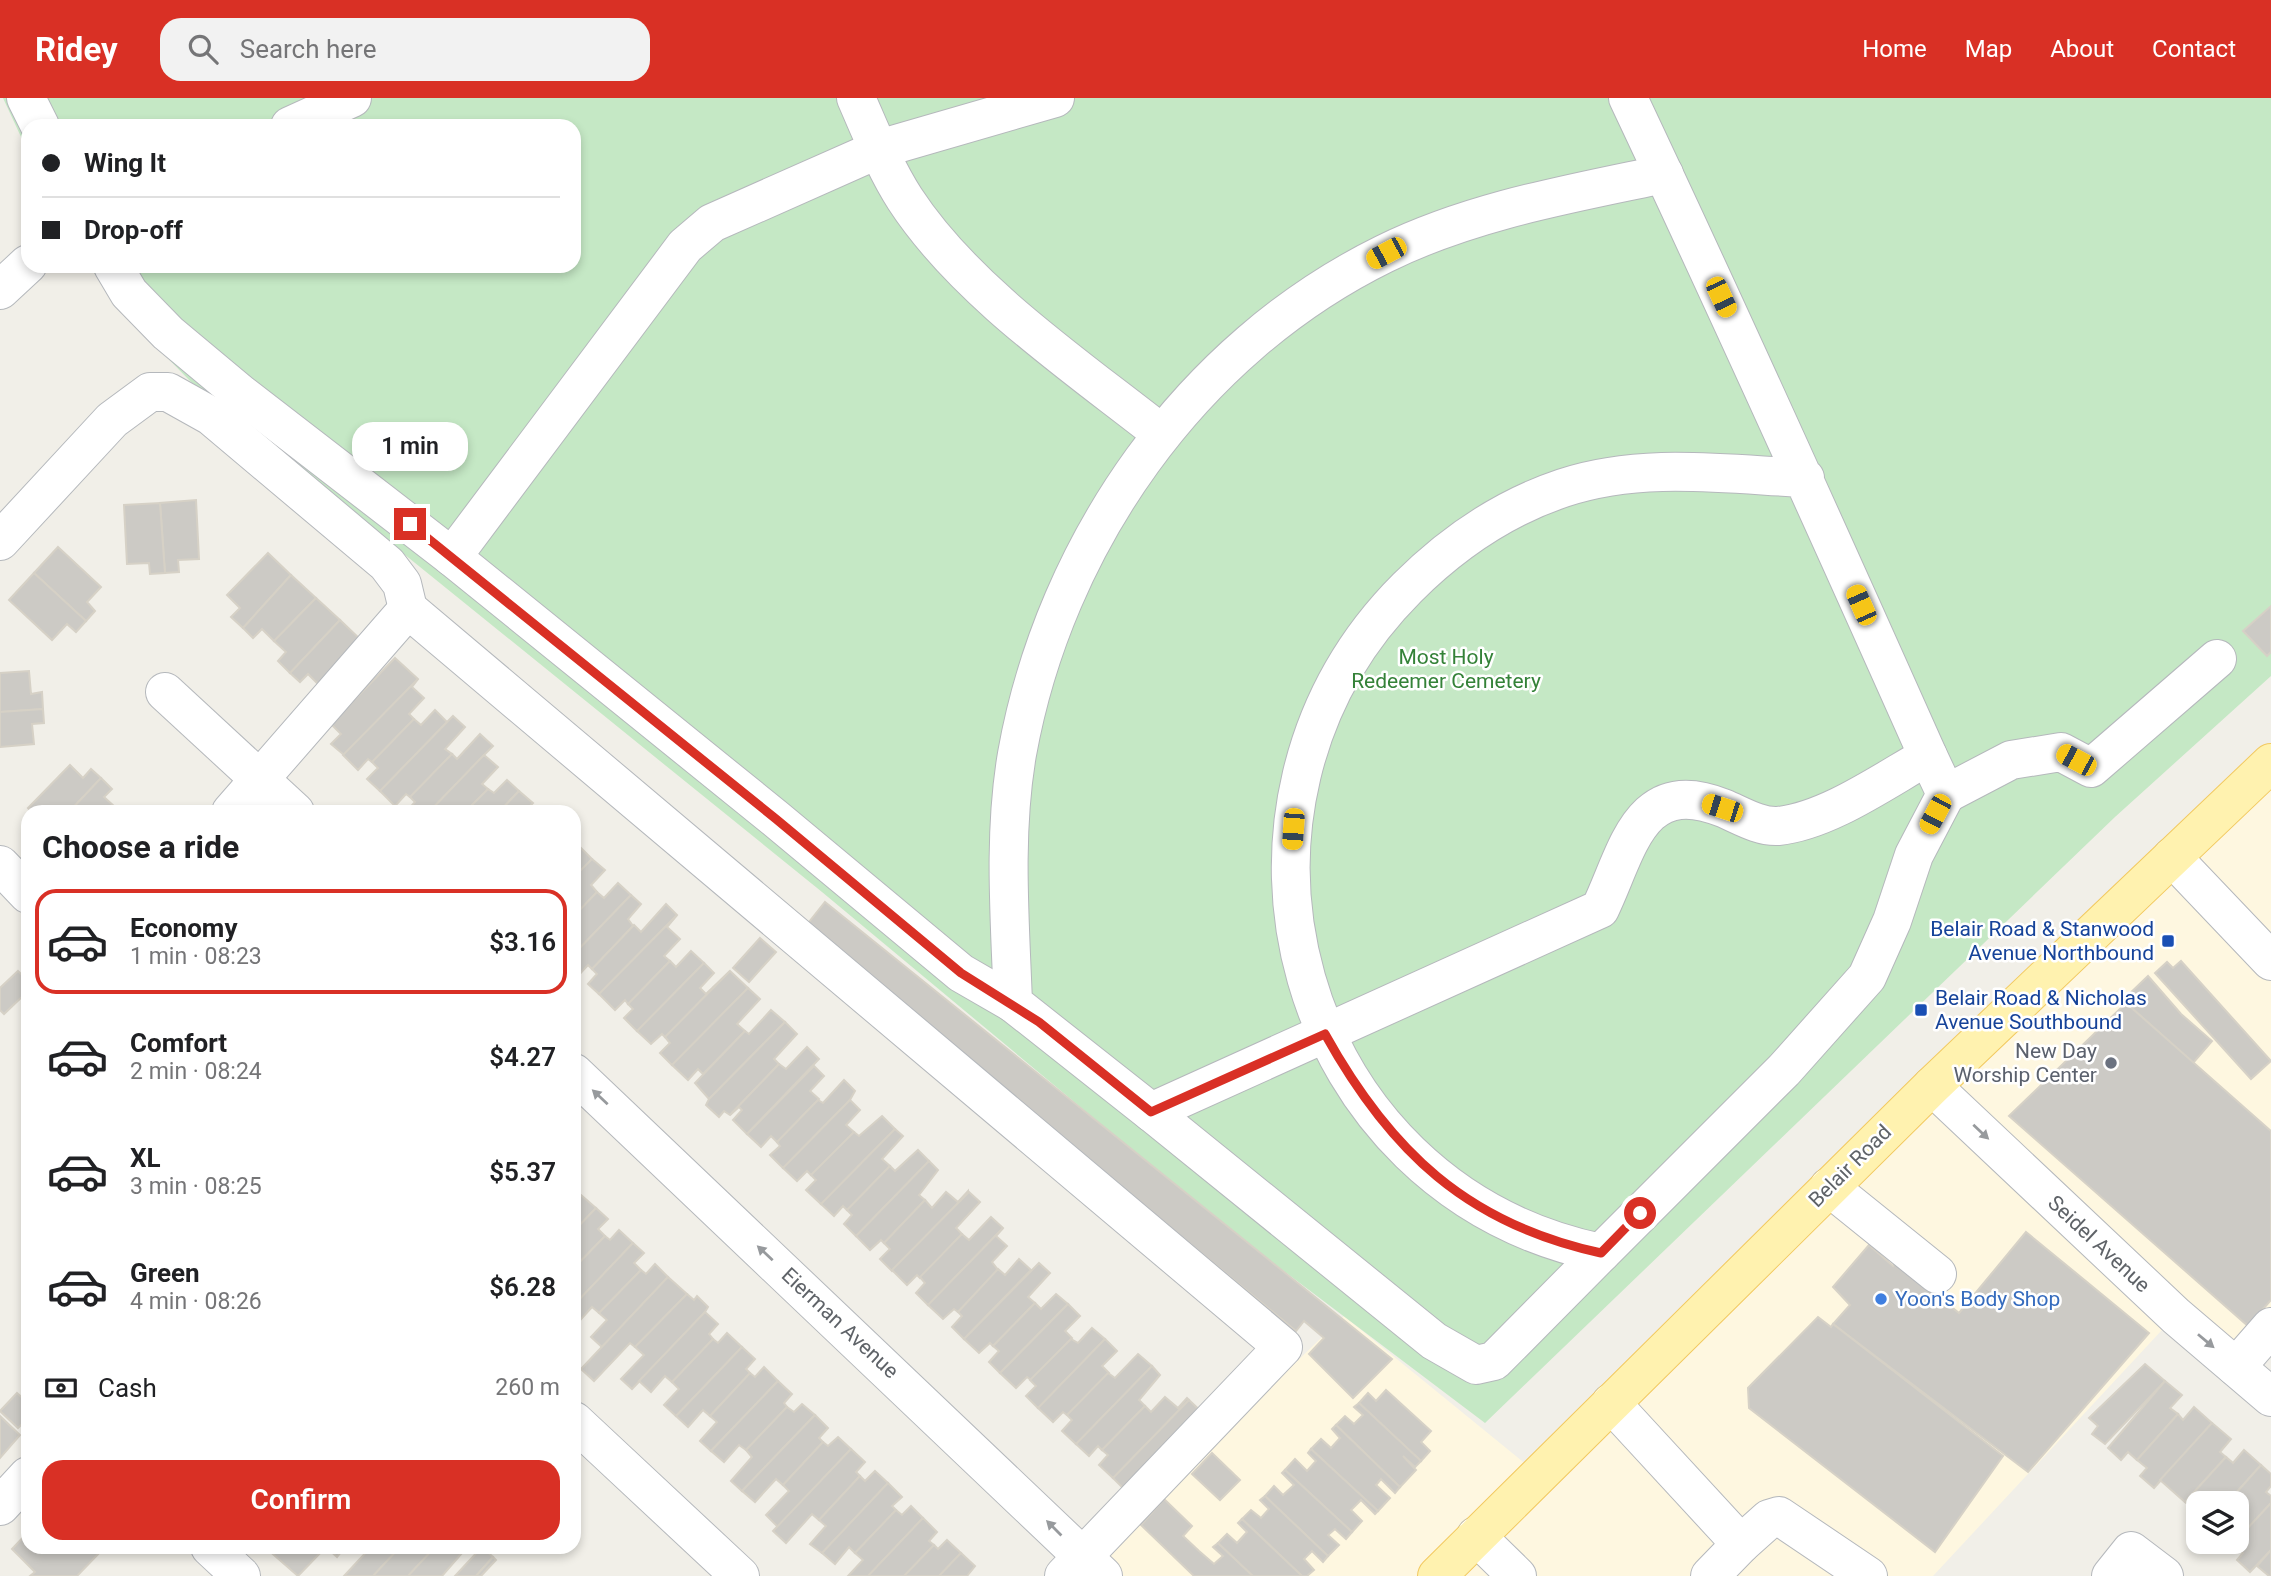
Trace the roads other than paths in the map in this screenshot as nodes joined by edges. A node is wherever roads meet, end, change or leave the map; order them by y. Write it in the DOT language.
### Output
graph roads {
  1 [pos="26,98"];
  2 [pos="352,98"];
  3 [pos="856,98"];
  4 [pos="1055,98"];
  5 [pos="1628,98"];
  6 [pos="36,119"];
  7 [pos="306,119"];
  8 [pos="879,149"];
  9 [pos="1664,174"];
  10 [pos="21,270"];
  11 [pos="117,273"];
  12 [pos="0,290"];
  13 [pos="1162,434"];
  14 [pos="1805,478"];
  15 [pos="0,541"];
  16 [pos="452,556"];
  17 [pos="408,609"];
  18 [pos="2217,659"];
  19 [pos="165,692"];
  20 [pos="1928,756"];
  21 [pos="2271,763"];
  22 [pos="261,780"];
  23 [pos="1945,794"];
  24 [pos="238,805"];
  25 [pos="288,805"];
  26 [pos="2172,857"];
  27 [pos="0,865"];
  28 [pos="21,887"];
  29 [pos="2271,961"];
  30 [pos="1013,1003"];
  31 [pos="1325,1034"];
  32 [pos="581,1080"];
  33 [pos="1932,1086"];
  34 [pos="1151,1112"];
  35 [pos="1829,1187"];
  36 [pos="1601,1253"];
  37 [pos="1937,1274"];
  38 [pos="2271,1327"];
  39 [pos="2236,1367"];
  40 [pos="2271,1397"];
  41 [pos="1611,1403"];
  42 [pos="581,1428"];
  43 [pos="21,1484"];
  44 [pos="0,1506"];
  45 [pos="1476,1536"];
  46 [pos="1741,1544"];
  47 [pos="217,1554"];
  48 [pos="1083,1570"];
  49 [pos="240,1576"];
  50 [pos="740,1576"];
  51 [pos="1437,1576"];
  52 [pos="1517,1576"];
  53 [pos="1710,1576"];
  54 [pos="1868,1576"];
  55 [pos="2111,1576"];
  56 [pos="2164,1576"];
  1 -- 6 [label="street"];
  2 -- 7 [label="street"];
  3 -- 8 [label="street"];
  4 -- 8 [label="street"];
  5 -- 9 [label="street"];
  8 -- 13 [label="street"];
  8 -- 16 [label="street"];
  9 -- 13 [label="street"];
  9 -- 14 [label="street"];
  10 -- 12 [label="street"];
  11 -- 16 [label="street"];
  13 -- 30 [label="street"];
  14 -- 20 [label="street"];
  14 -- 31 [label="street"];
  15 -- 17 [label="street"];
  16 -- 30 [label="street"];
  17 -- 22 [label="street"];
  17 -- 48 [label="street"];
  18 -- 23 [label="street"];
  19 -- 22 [label="street"];
  20 -- 23 [label="street"];
  20 -- 31 [label="street"];
  21 -- 26 [label="main road, Belair Road"];
  22 -- 24 [label="street"];
  22 -- 25 [label="street"];
  23 -- 36 [label="street"];
  26 -- 29 [label="street"];
  26 -- 33 [label="main road, Belair Road"];
  27 -- 28 [label="street"];
  30 -- 34 [label="street"];
  31 -- 34 [label="street"];
  31 -- 36 [label="street"];
  48 -- 32 [label="street, Eierman Avenue, one-way"];
  33 -- 35 [label="main road, Belair Road"];
  33 -- 39 [label="street, Seidel Avenue, one-way"];
  34 -- 36 [label="street"];
  35 -- 37 [label="street"];
  35 -- 41 [label="main road, Belair Road"];
  38 -- 39 [label="street"];
  39 -- 40 [label="street, Seidel Avenue"];
  41 -- 45 [label="main road, Belair Road"];
  41 -- 46 [label="street"];
  42 -- 50 [label="street"];
  43 -- 44 [label="street"];
  45 -- 51 [label="main road, Belair Road"];
  45 -- 52 [label="street"];
  46 -- 53 [label="street"];
  46 -- 54 [label="street"];
  47 -- 49 [label="street"];
  55 -- 56 [label="street"];
}
